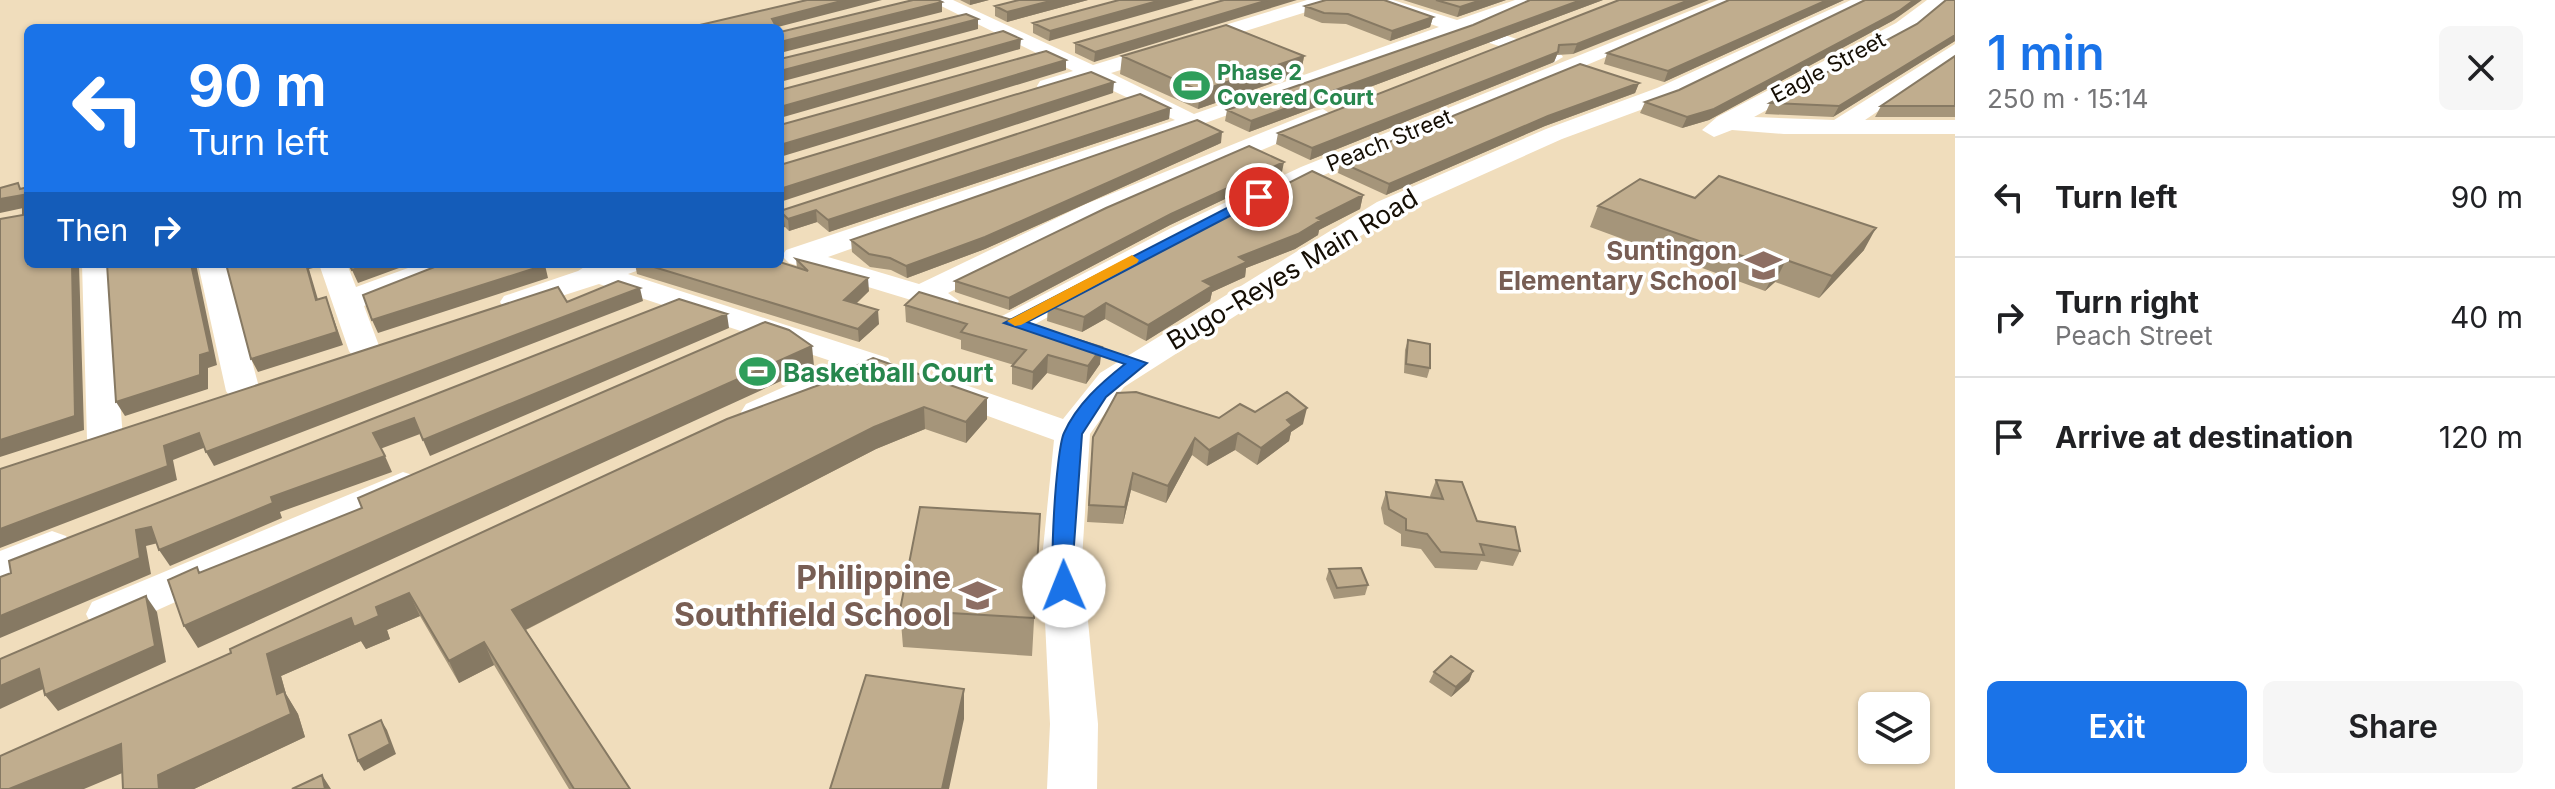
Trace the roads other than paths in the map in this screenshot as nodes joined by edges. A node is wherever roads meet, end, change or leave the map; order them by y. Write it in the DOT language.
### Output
graph roads {
  1 [pos="1326,0"];
  2 [pos="1374,0"];
  3 [pos="1425,0"];
  4 [pos="1532,0"];
  5 [pos="1733,0"];
  6 [pos="1939,0"];
  7 [pos="994,7"];
  8 [pos="1399,8"];
  9 [pos="1849,8"];
  10 [pos="938,10"];
  11 [pos="967,14"];
  12 [pos="1033,24"];
  13 [pos="1457,27"];
  14 [pos="1902,27"];
  15 [pos="1003,31"];
  16 [pos="1541,33"];
  17 [pos="973,39"];
  18 [pos="1945,41"];
  19 [pos="1078,43"];
  20 [pos="1512,44"];
  21 [pos="1048,51"];
  22 [pos="1483,55"];
  23 [pos="1019,60"];
  24 [pos="1575,64"];
  25 [pos="1093,72"];
  26 [pos="1605,73"];
  27 [pos="1635,83"];
  28 [pos="1033,91"];
  29 [pos="1665,93"];
  30 [pos="1140,94"];
  31 [pos="1110,104"];
  32 [pos="1350,106"];
  33 [pos="1195,121"];
  34 [pos="1955,127"];
  35 [pos="1838,128"];
  36 [pos="1247,144"];
  37 [pos="1310,172"];
  38 [pos="1336,184"];
  39 [pos="789,254"];
  40 [pos="96,268"];
  41 [pos="213,268"];
  42 [pos="335,268"];
  43 [pos="435,268"];
  44 [pos="595,268"];
  45 [pos="601,268"];
  46 [pos="922,294"];
  47 [pos="681,300"];
  48 [pos="348,301"];
  49 [pos="490,310"];
  50 [pos="625,322"];
  51 [pos="1013,323"];
  52 [pos="767,327"];
  53 [pos="1054,336"];
  54 [pos="1096,349"];
  55 [pos="365,351"];
  56 [pos="711,351"];
  57 [pos="866,361"];
  58 [pos="1138,363"];
  59 [pos="243,392"];
  60 [pos="721,429"];
  61 [pos="1072,434"];
  62 [pos="104,439"];
  63 [pos="438,470"];
  64 [pos="89,532"];
  65 [pos="0,567"];
  66 [pos="70,629"];
  67 [pos="1072,789"];
  1 -- 25 [label="street"];
  2 -- 8 [label="street"];
  3 -- 8 [label="street"];
  4 -- 13 [label="street"];
  5 -- 24 [label="street, Peach Street"];
  6 -- 14 [label="street, Eagle Street"];
  7 -- 11 [label="street"];
  8 -- 13 [label="street"];
  9 -- 14 [label="street"];
  9 -- 29 [label="street, Bugo-Reyes Main Road"];
  10 -- 11 [label="street"];
  11 -- 15 [label="street"];
  12 -- 15 [label="street"];
  13 -- 20 [label="street"];
  13 -- 33 [label="street"];
  14 -- 18 [label="street"];
  14 -- 35 [label="street, Eagle Street"];
  15 -- 17 [label="street"];
  15 -- 21 [label="street"];
  16 -- 20 [label="street"];
  18 -- 35 [label="street"];
  19 -- 21 [label="street"];
  20 -- 22 [label="street"];
  20 -- 24 [label="street"];
  21 -- 23 [label="street"];
  21 -- 25 [label="street"];
  24 -- 26 [label="street"];
  24 -- 37 [label="street, Peach Street"];
  25 -- 28 [label="street"];
  25 -- 30 [label="street"];
  27 -- 29 [label="street"];
  29 -- 58 [label="street, Bugo-Reyes Main Road"];
  30 -- 31 [label="street"];
  30 -- 33 [label="street"];
  32 -- 36 [label="street"];
  33 -- 36 [label="street"];
  33 -- 39 [label="street"];
  34 -- 35 [label="street"];
  36 -- 37 [label="street"];
  36 -- 46 [label="street"];
  37 -- 38 [label="street"];
  37 -- 51 [label="street, Peach Street"];
  39 -- 46 [label="street"];
  40 -- 62 [label="street"];
  41 -- 59 [label="street"];
  42 -- 48 [label="street"];
  43 -- 48 [label="street"];
  44 -- 49 [label="street"];
  45 -- 47 [label="street"];
  46 -- 51 [label="street"];
  47 -- 50 [label="street"];
  47 -- 52 [label="street"];
  48 -- 55 [label="street"];
  51 -- 53 [label="street"];
  52 -- 56 [label="street"];
  52 -- 57 [label="street"];
  54 -- 58 [label="street"];
  57 -- 60 [label="street"];
  57 -- 61 [label="street"];
  58 -- 61 [label="street, Bugo-Reyes Main Road"];
  61 -- 67 [label="street, Bugo-Reyes Main Road"];
  63 -- 66 [label="street"];
  64 -- 65 [label="street"];
}
